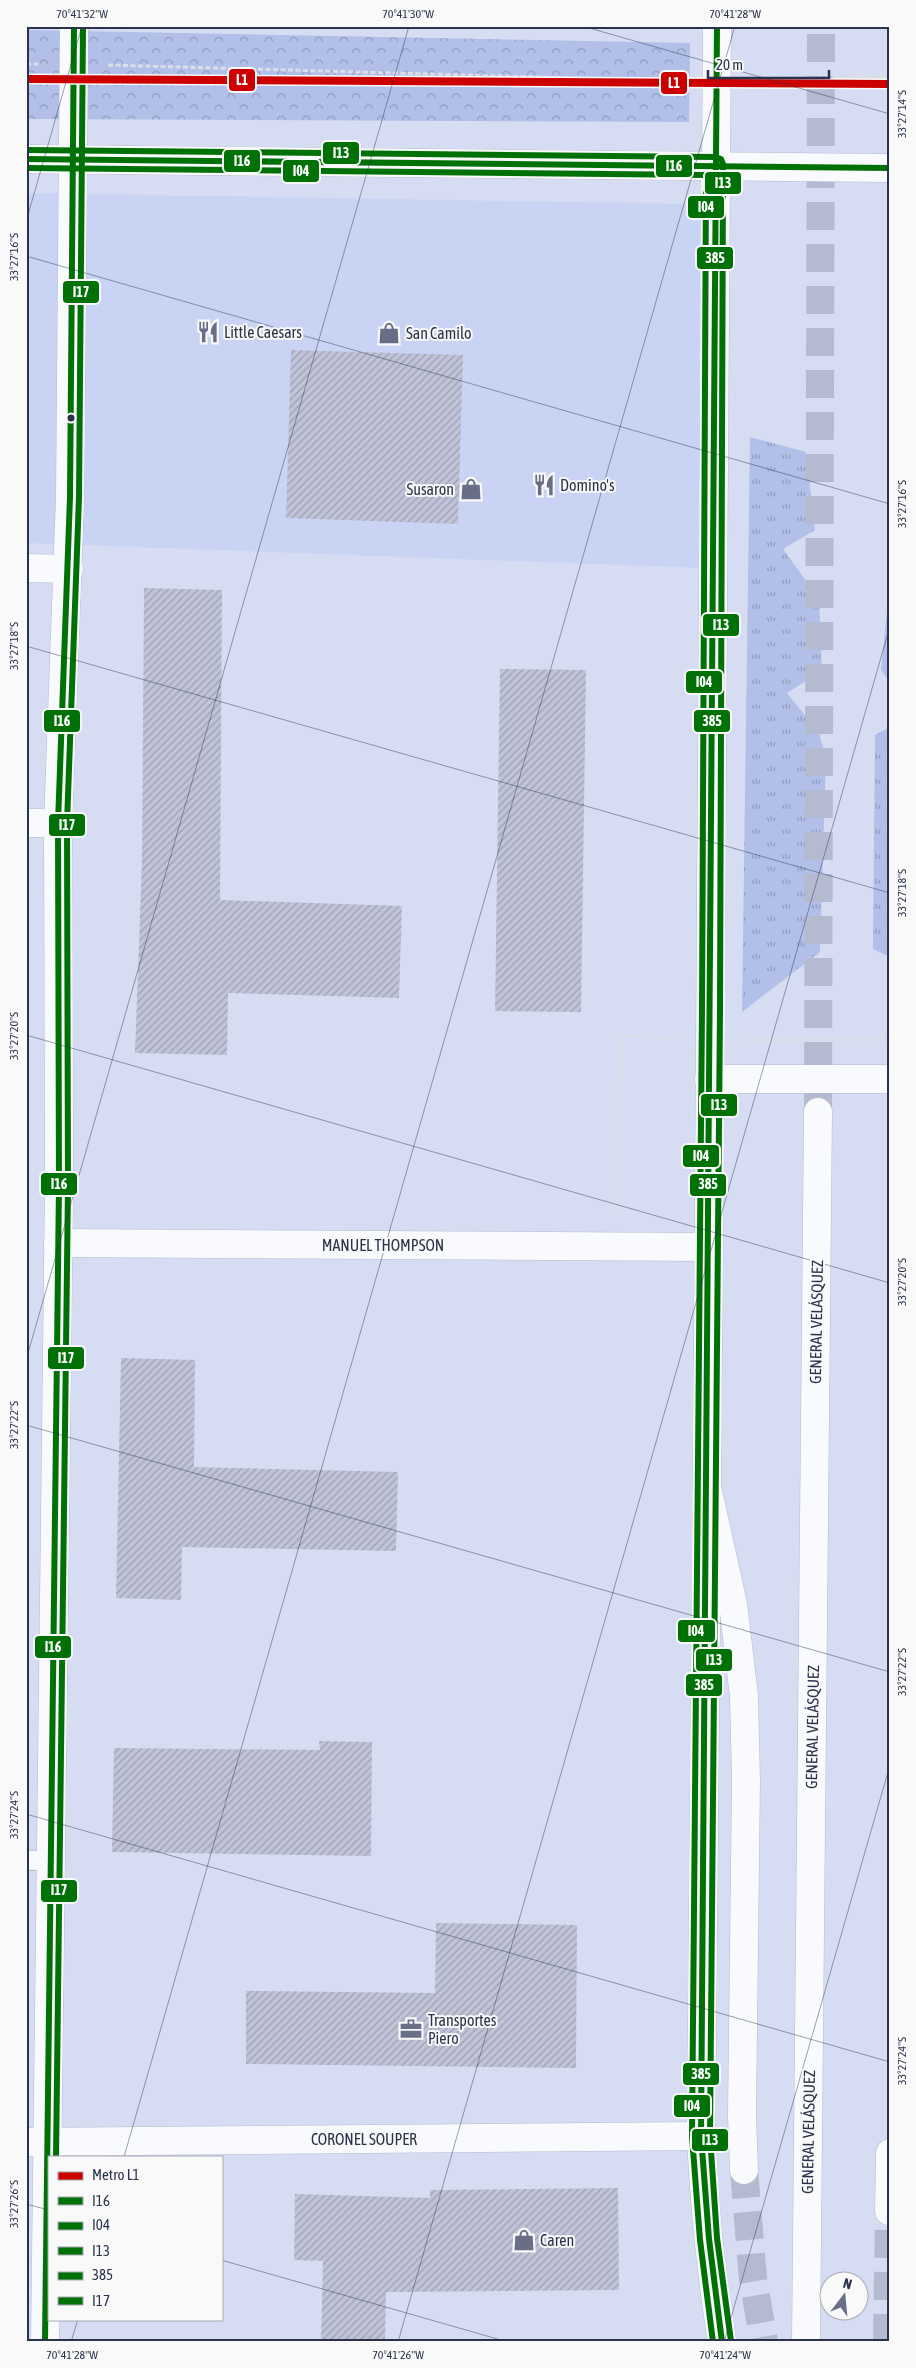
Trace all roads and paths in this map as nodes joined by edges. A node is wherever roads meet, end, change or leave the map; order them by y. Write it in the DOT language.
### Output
graph roads {
  1 [pos="74,26"];
  2 [pos="717,26"];
  3 [pos="26,64"];
  4 [pos="75,64"];
  5 [pos="890,76"];
  6 [pos="716,82"];
  7 [pos="26,158"];
  8 [pos="75,158"];
  9 [pos="715,166"];
  10 [pos="890,168"];
  11 [pos="26,568"];
  12 [pos="68,569"];
  13 [pos="26,823"];
  14 [pos="58,823"];
  15 [pos="890,1039"];
  16 [pos="711,1040"];
  17 [pos="709,1078"];
  18 [pos="890,1079"];
  19 [pos="818,1112"];
  20 [pos="58,1243"];
  21 [pos="616,1247"];
  22 [pos="708,1247"];
  23 [pos="707,1487"];
  24 [pos="38,1860"];
  25 [pos="701,2136"];
  26 [pos="36,2141"];
  27 [pos="890,2153"];
  28 [pos="744,2170"];
  29 [pos="889,2211"];
  30 [pos="45,2342"];
  31 [pos="722,2342"];
  32 [pos="806,2342"];
  1 -- 4 [label="main road"];
  2 -- 6 [label="main road"];
  3 -- 4 [label="path"];
  4 -- 6 [label="path"];
  4 -- 8 [label="main road"];
  5 -- 6 [label="path"];
  6 -- 9 [label="main road"];
  7 -- 8 [label="main road"];
  8 -- 9 [label="main road"];
  8 -- 12 [label="main road"];
  9 -- 10 [label="main road"];
  9 -- 16 [label="main road"];
  11 -- 12 [label="main road"];
  12 -- 14 [label="main road"];
  13 -- 14 [label="main road"];
  14 -- 20 [label="main road"];
  15 -- 16 [label="path"];
  16 -- 17 [label="main road"];
  16 -- 21 [label="path"];
  17 -- 18 [label="main road"];
  17 -- 22 [label="main road"];
  19 -- 32 [label="main road, GENERAL VELÁSQUEZ"];
  20 -- 21 [label="main road, MANUEL THOMPSON"];
  20 -- 24 [label="main road"];
  21 -- 22 [label="main road, MANUEL THOMPSON"];
  22 -- 23 [label="main road"];
  23 -- 25 [label="main road"];
  23 -- 28 [label="main road"];
  24 -- 26 [label="main road"];
  25 -- 26 [label="main road, CORONEL SOUPER"];
  25 -- 31 [label="main road"];
  26 -- 30 [label="main road"];
  27 -- 29 [label="main road"];
}
